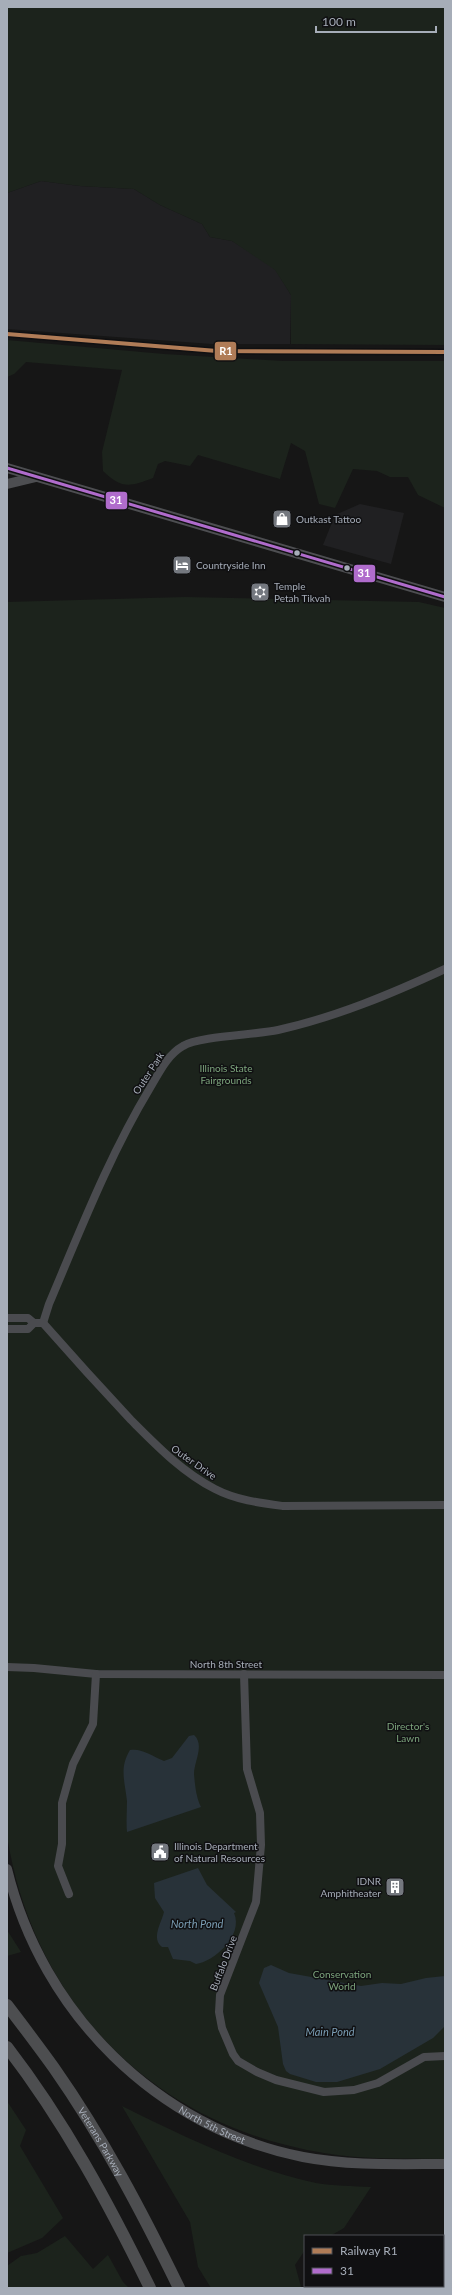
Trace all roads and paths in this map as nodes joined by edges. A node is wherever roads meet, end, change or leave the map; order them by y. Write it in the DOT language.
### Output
graph roads {
  1 [pos="7,468"];
  2 [pos="39,477"];
  3 [pos="7,484"];
  4 [pos="445,597"];
  5 [pos="445,969"];
  6 [pos="7,1318"];
  7 [pos="34,1323"];
  8 [pos="43,1323"];
  9 [pos="7,1329"];
  10 [pos="445,1505"];
  11 [pos="7,1668"];
  12 [pos="96,1674"];
  13 [pos="244,1674"];
  14 [pos="445,1676"];
  15 [pos="7,1870"];
  16 [pos="69,1894"];
  17 [pos="7,2005"];
  18 [pos="7,2047"];
  19 [pos="445,2056"];
  20 [pos="445,2164"];
  21 [pos="150,2288"];
  22 [pos="179,2288"];
  1 -- 2 [label="main road"];
  2 -- 3 [label="main road"];
  2 -- 4 [label="main road"];
  5 -- 8 [label="street, Outer Park"];
  6 -- 7 [label="street"];
  7 -- 8 [label="street"];
  7 -- 9 [label="street"];
  8 -- 10 [label="street, Outer Drive"];
  11 -- 12 [label="street, North 8th Street"];
  12 -- 13 [label="street, North 8th Street"];
  12 -- 16 [label="street"];
  13 -- 14 [label="street, North 8th Street"];
  13 -- 19 [label="street, Buffalo Drive"];
  15 -- 20 [label="main road, North 5th Street"];
  17 -- 22 [label="highway, Veterans Parkway"];
  18 -- 21 [label="highway"];
}
